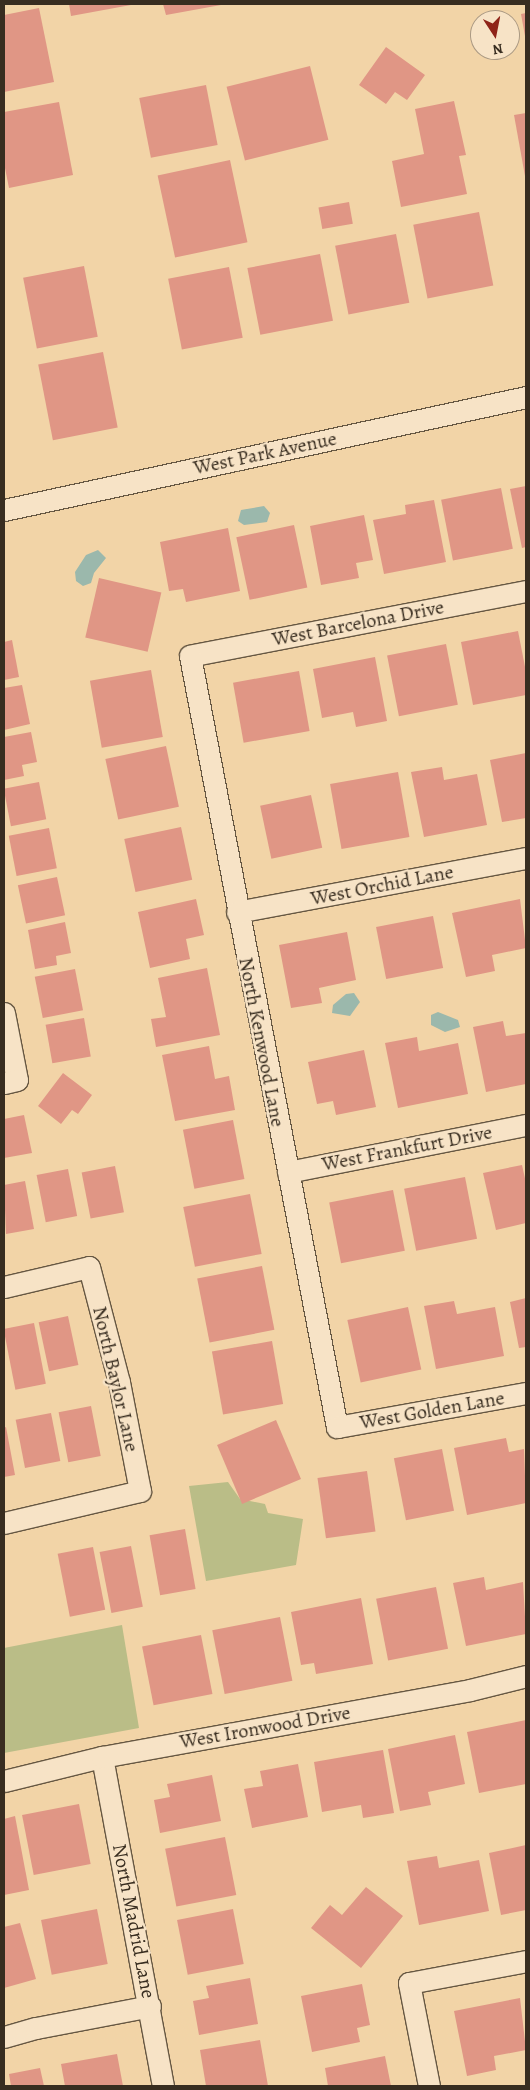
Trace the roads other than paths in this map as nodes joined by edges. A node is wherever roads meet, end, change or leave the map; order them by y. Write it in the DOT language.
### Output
graph roads {
  1 [pos="526,397"];
  2 [pos="4,510"];
  3 [pos="526,591"];
  4 [pos="190,656"];
  5 [pos="526,858"];
  6 [pos="237,912"];
  7 [pos="4,1013"];
  8 [pos="10,1082"];
  9 [pos="526,1125"];
  10 [pos="288,1172"];
  11 [pos="4,1287"];
  12 [pos="526,1393"];
  13 [pos="337,1427"];
  14 [pos="4,1523"];
  15 [pos="526,1676"];
  16 [pos="102,1757"];
  17 [pos="4,1781"];
  18 [pos="526,1960"];
  19 [pos="150,2006"];
  20 [pos="4,2037"];
  21 [pos="163,2086"];
  22 [pos="429,2086"];
  1 -- 2 [label="street, West Park Avenue"];
  3 -- 4 [label="street, West Barcelona Drive"];
  4 -- 6 [label="street, North Kenwood Lane"];
  5 -- 6 [label="street, West Orchid Lane"];
  6 -- 10 [label="street, North Kenwood Lane"];
  7 -- 8 [label="street"];
  9 -- 10 [label="street, West Frankfurt Drive"];
  10 -- 13 [label="street, North Kenwood Lane"];
  11 -- 14 [label="street, North Baylor Lane"];
  12 -- 13 [label="street, West Golden Lane"];
  15 -- 16 [label="street, West Ironwood Drive"];
  16 -- 17 [label="street, West Ironwood Drive"];
  16 -- 19 [label="street, North Madrid Lane"];
  18 -- 22 [label="street"];
  19 -- 20 [label="street"];
  19 -- 21 [label="street, North Madrid Lane"];
}
